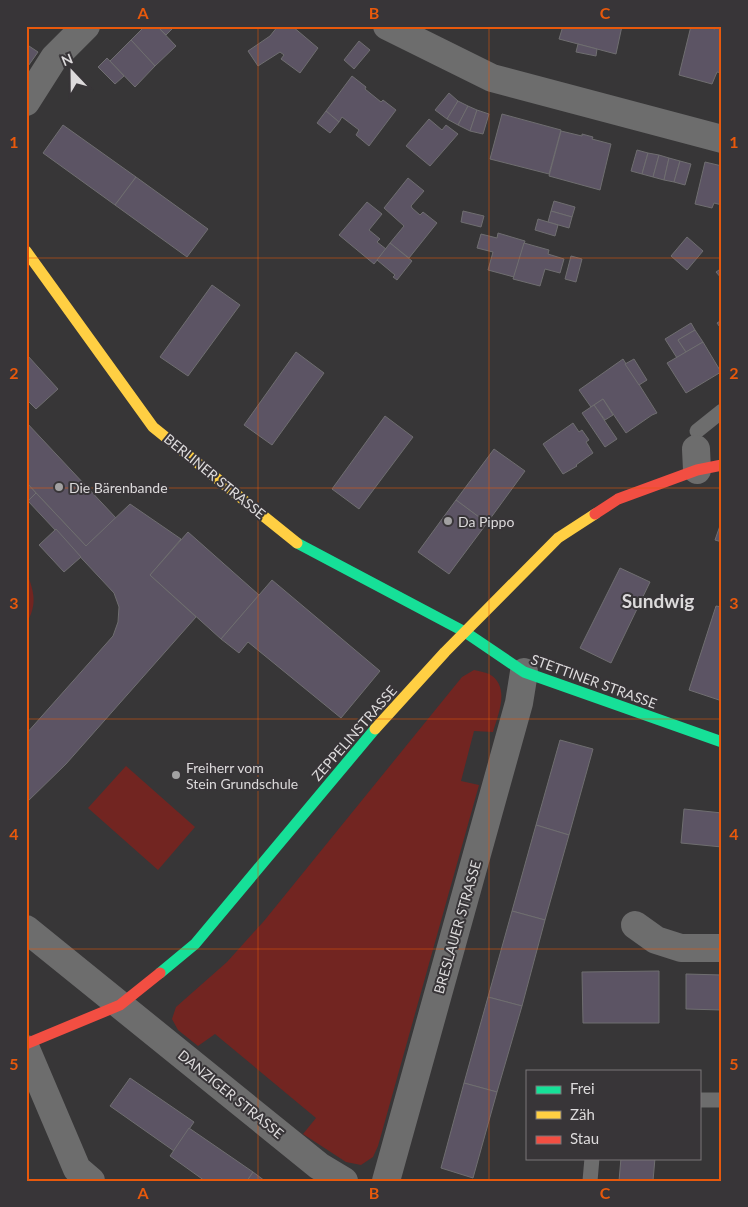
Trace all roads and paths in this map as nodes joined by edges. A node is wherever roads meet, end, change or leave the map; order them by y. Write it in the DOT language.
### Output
graph roads {
  1 [pos="86,26"];
  2 [pos="387,26"];
  3 [pos="26,102"];
  4 [pos="722,139"];
  5 [pos="26,251"];
  6 [pos="722,411"];
  7 [pos="703,454"];
  8 [pos="465,632"];
  9 [pos="524,672"];
  10 [pos="722,742"];
  11 [pos="635,925"];
  12 [pos="26,929"];
  13 [pos="722,948"];
  14 [pos="120,1005"];
  15 [pos="26,1044"];
  16 [pos="26,1049"];
  17 [pos="700,1100"];
  18 [pos="722,1100"];
  19 [pos="592,1160"];
  20 [pos="76,1177"];
  21 [pos="344,1181"];
  22 [pos="386,1181"];
  23 [pos="590,1181"];
  1 -- 3 [label="street"];
  2 -- 4 [label="street"];
  5 -- 8 [label="street, BERLINER STRASSE"];
  6 -- 7 [label="lane"];
  7 -- 8 [label="street, ZEPPELINSTRASSE"];
  8 -- 9 [label="street, STETTINER STRASSE"];
  8 -- 14 [label="street, ZEPPELINSTRASSE"];
  9 -- 10 [label="street, STETTINER STRASSE"];
  9 -- 22 [label="street, BRESLAUER STRASSE"];
  11 -- 13 [label="street"];
  12 -- 14 [label="street"];
  14 -- 15 [label="street, ZEPPELINSTRASSE"];
  14 -- 21 [label="street, DANZIGER STRASSE"];
  16 -- 20 [label="street"];
  17 -- 18 [label="lane"];
  19 -- 23 [label="lane"];
}
